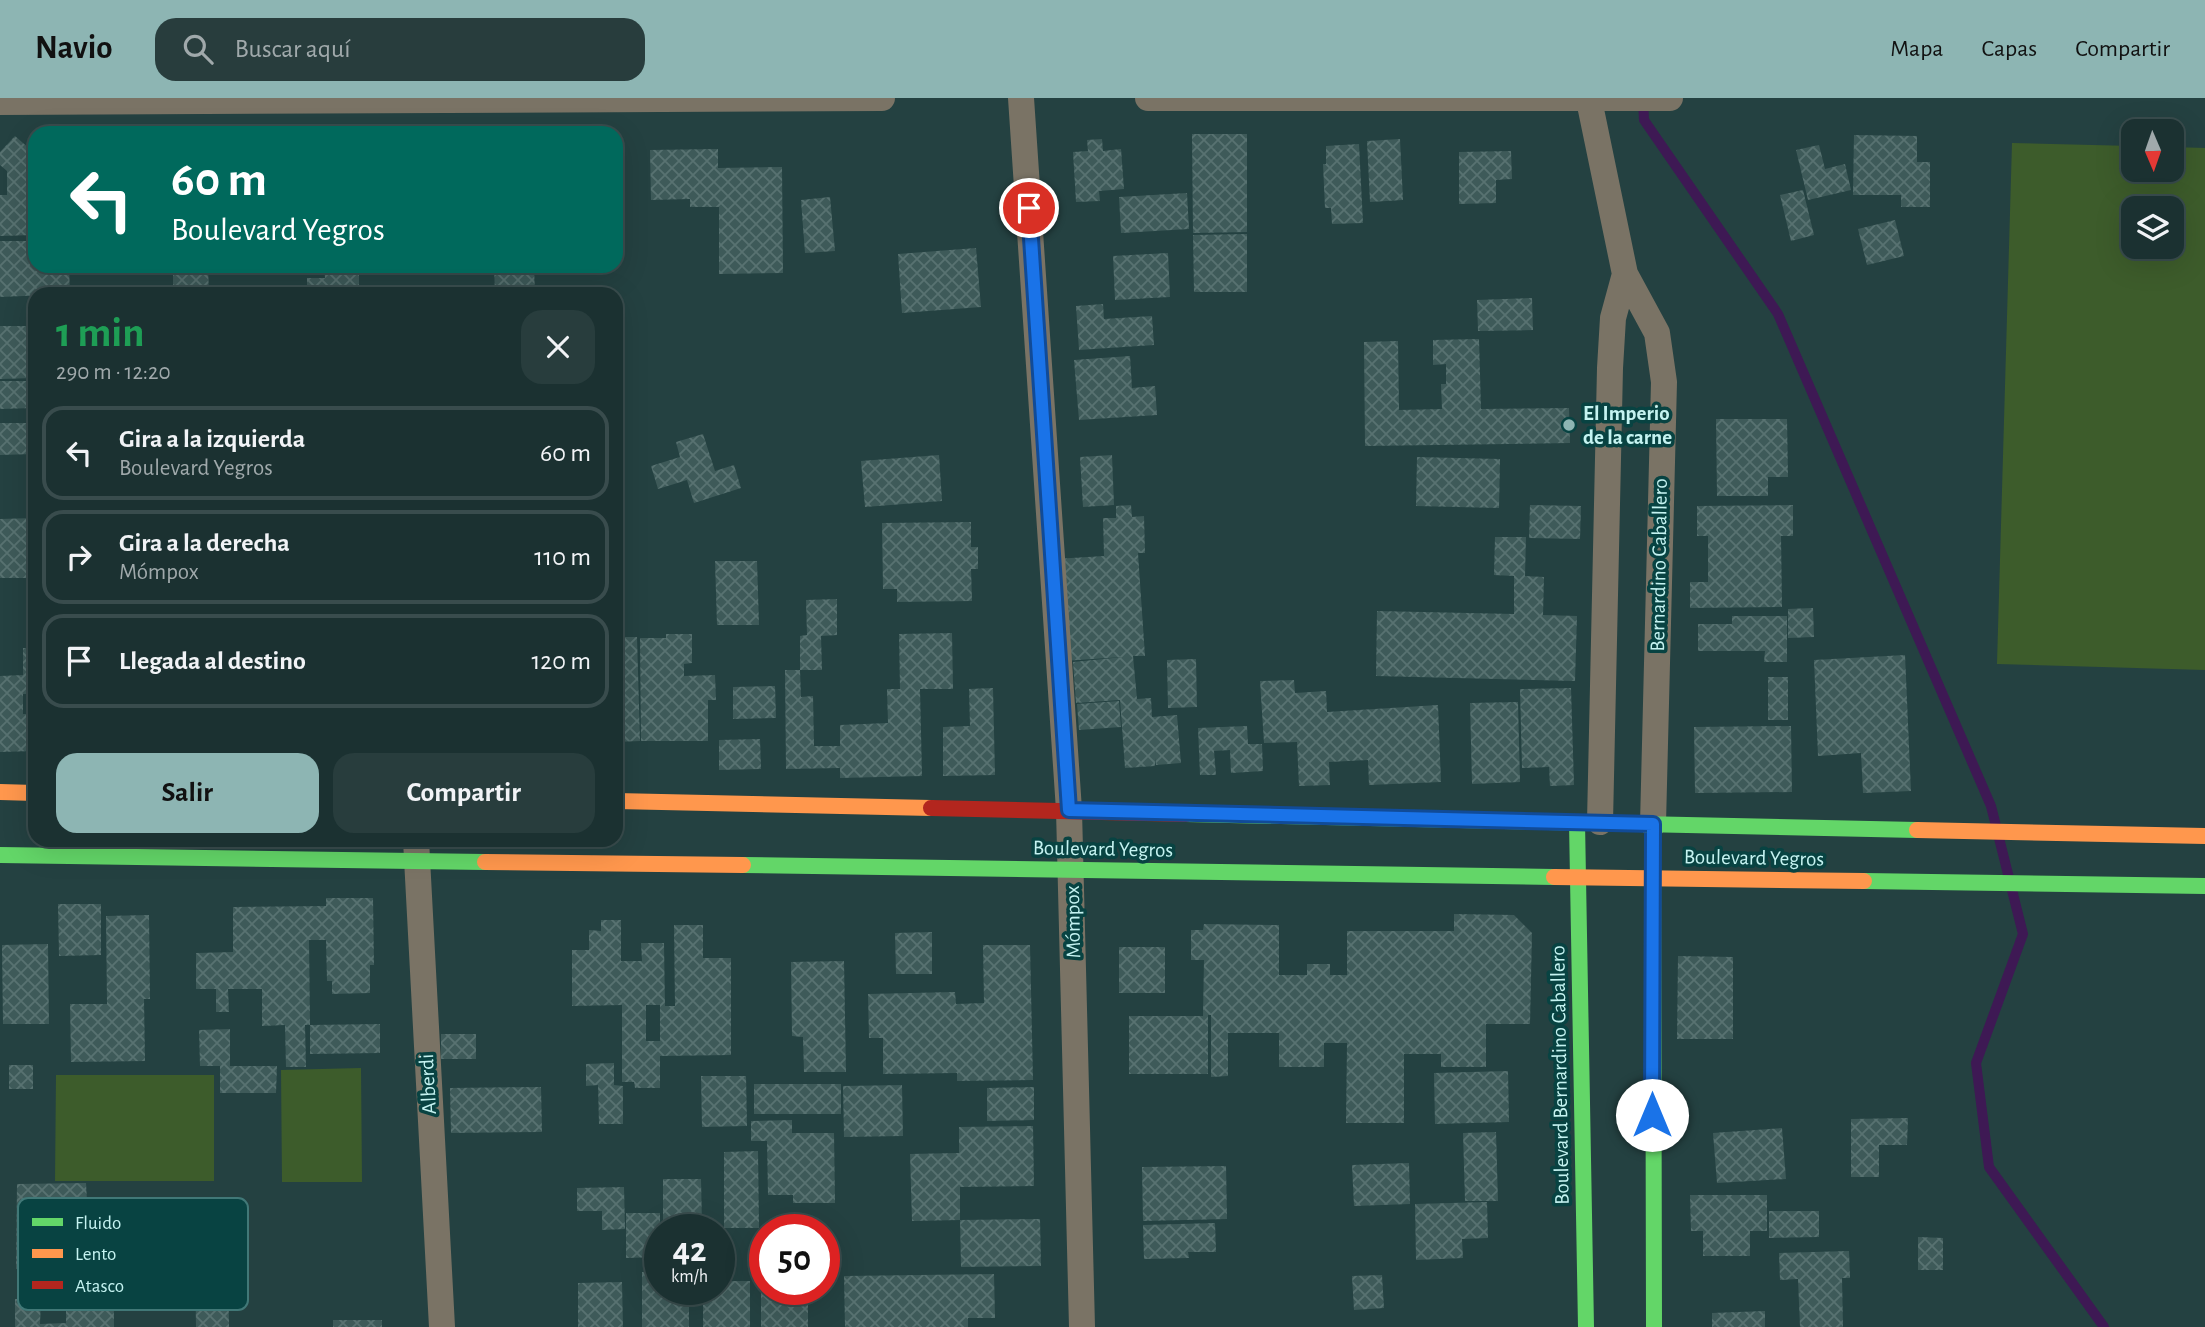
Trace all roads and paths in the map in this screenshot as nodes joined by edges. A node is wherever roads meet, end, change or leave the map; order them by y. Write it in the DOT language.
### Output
graph roads {
  1 [pos="882,98"];
  2 [pos="1021,98"];
  3 [pos="1148,98"];
  4 [pos="1670,98"];
  5 [pos="1589,100"];
  6 [pos="0,102"];
  7 [pos="1625,274"];
  8 [pos="0,792"];
  9 [pos="28,793"];
  10 [pos="623,801"];
  11 [pos="1069,810"];
  12 [pos="1588,822"];
  13 [pos="1653,824"];
  14 [pos="2205,836"];
  15 [pos="416,850"];
  16 [pos="0,855"];
  17 [pos="1072,870"];
  18 [pos="1577,877"];
  19 [pos="1650,877"];
  20 [pos="2205,886"];
  21 [pos="442,1327"];
  22 [pos="1082,1327"];
  23 [pos="1586,1327"];
  24 [pos="1654,1327"];
  1 -- 6 [label="street"];
  2 -- 11 [label="street, Mómpox"];
  3 -- 5 [label="street"];
  4 -- 5 [label="street"];
  5 -- 7 [label="street, Bernardino Caballero"];
  7 -- 12 [label="street, Bernardino Caballero"];
  7 -- 13 [label="street, Bernardino Caballero"];
  8 -- 9 [label="main road"];
  10 -- 11 [label="main road, Boulevard Yegros"];
  11 -- 12 [label="main road, Boulevard Yegros"];
  11 -- 17 [label="street, Mómpox"];
  12 -- 13 [label="main road, Boulevard Yegros"];
  12 -- 18 [label="main road, Boulevard Bernardino Caballero"];
  13 -- 14 [label="main road, Boulevard Yegros"];
  13 -- 19 [label="main road"];
  15 -- 16 [label="main road, Boulevard Yegros"];
  15 -- 17 [label="main road, Boulevard Yegros"];
  15 -- 21 [label="street, Alberdi"];
  17 -- 18 [label="main road, Boulevard Yegros"];
  17 -- 22 [label="street, Mómpox"];
  18 -- 19 [label="main road, Boulevard Yegros"];
  18 -- 23 [label="main road, Boulevard Bernardino Caballero"];
  19 -- 20 [label="main road, Boulevard Yegros"];
  19 -- 24 [label="main road"];
}
